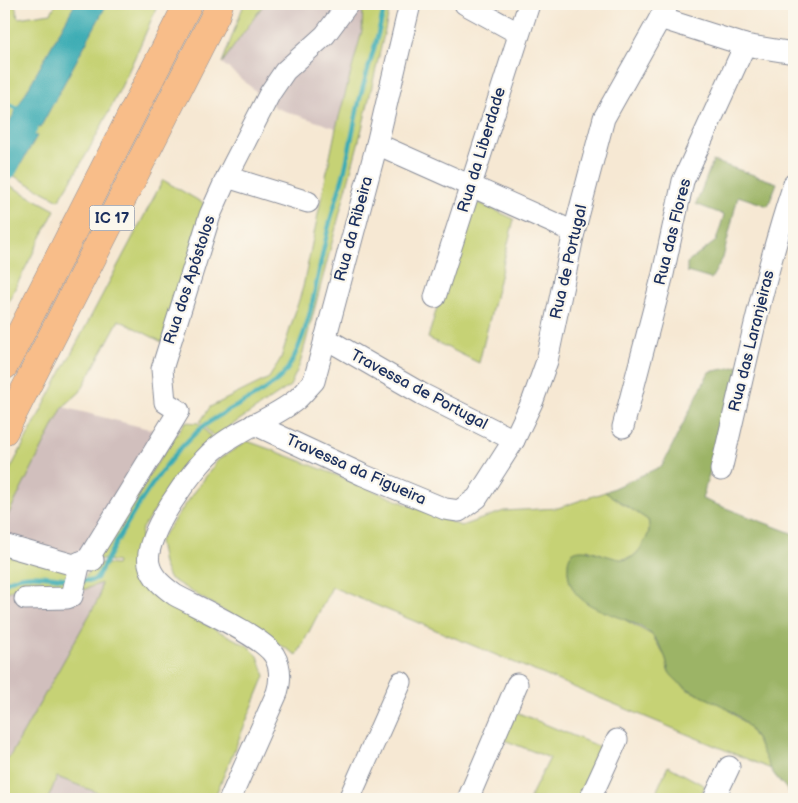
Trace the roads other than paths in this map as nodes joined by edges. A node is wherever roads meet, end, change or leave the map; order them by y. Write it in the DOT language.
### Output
graph roads {
  1 [pos="188,4"];
  2 [pos="219,4"];
  3 [pos="348,4"];
  4 [pos="410,4"];
  5 [pos="464,4"];
  6 [pos="529,4"];
  7 [pos="664,11"];
  8 [pos="518,33"];
  9 [pos="745,45"];
  10 [pos="794,53"];
  11 [pos="377,144"];
  12 [pos="227,177"];
  13 [pos="794,184"];
  14 [pos="470,186"];
  15 [pos="308,202"];
  16 [pos="790,213"];
  17 [pos="574,232"];
  18 [pos="436,297"];
  19 [pos="325,338"];
  20 [pos="4,366"];
  21 [pos="254,424"];
  22 [pos="623,427"];
  23 [pos="4,431"];
  24 [pos="514,440"];
  25 [pos="721,470"];
  26 [pos="459,511"];
  27 [pos="4,545"];
  28 [pos="82,569"];
  29 [pos="25,598"];
  30 [pos="401,682"];
  31 [pos="517,684"];
  32 [pos="617,740"];
  33 [pos="729,767"];
  34 [pos="230,799"];
  35 [pos="349,799"];
  36 [pos="468,799"];
  37 [pos="590,799"];
  38 [pos="714,799"];
  1 -- 20 [label="highway, IC 17"];
  2 -- 23 [label="highway, IC 17"];
  3 -- 12 [label="street, Rua dos Apóstolos"];
  4 -- 11 [label="street, Rua da Ribeira"];
  5 -- 8 [label="street"];
  6 -- 8 [label="street, Rua da Liberdade"];
  7 -- 9 [label="street"];
  7 -- 17 [label="street, Rua de Portugal"];
  8 -- 14 [label="street, Rua da Liberdade"];
  9 -- 10 [label="street"];
  9 -- 22 [label="street, Rua das Flores"];
  11 -- 14 [label="street"];
  11 -- 19 [label="street, Rua da Ribeira"];
  12 -- 15 [label="street"];
  12 -- 28 [label="street, Rua dos Apóstolos"];
  13 -- 16 [label="street, Rua das Laranjeiras"];
  14 -- 17 [label="street"];
  14 -- 18 [label="street, Rua da Liberdade"];
  16 -- 25 [label="street, Rua das Laranjeiras"];
  17 -- 24 [label="street, Rua de Portugal"];
  19 -- 21 [label="street, Rua da Ribeira"];
  19 -- 24 [label="street, Travessa de Portugal"];
  21 -- 26 [label="street, Travessa da Figueira"];
  21 -- 34 [label="street"];
  24 -- 26 [label="street, Rua de Portugal"];
  27 -- 28 [label="street"];
  28 -- 29 [label="street"];
  30 -- 35 [label="street"];
  31 -- 36 [label="street"];
  32 -- 37 [label="street"];
  33 -- 38 [label="street"];
}
